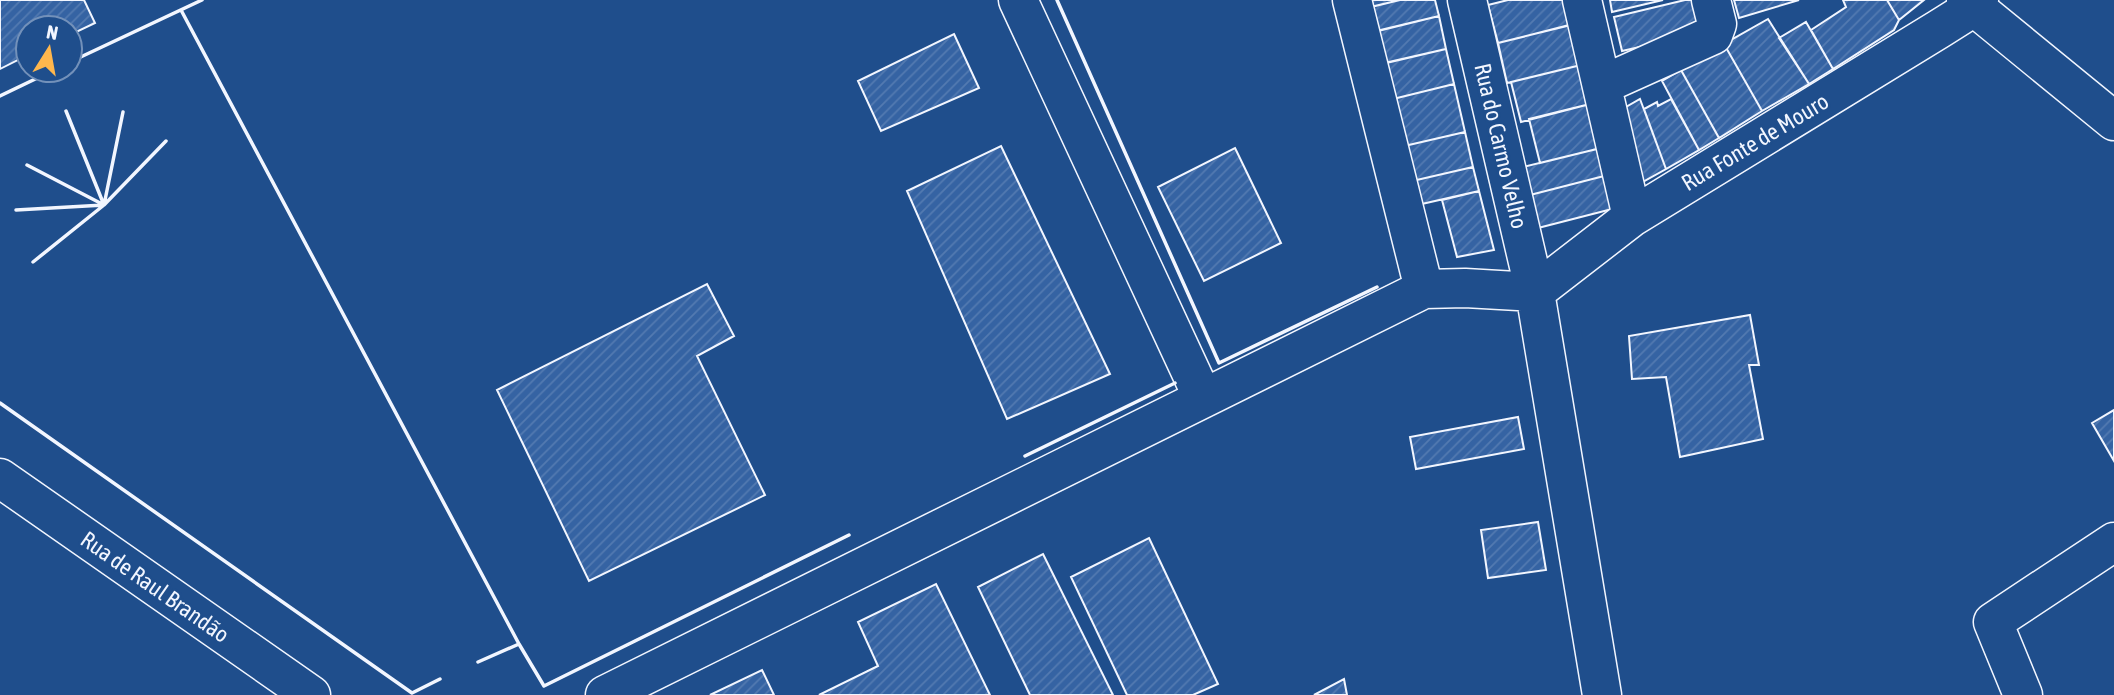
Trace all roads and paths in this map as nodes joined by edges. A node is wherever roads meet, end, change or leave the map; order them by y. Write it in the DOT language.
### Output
graph roads {
  1 [pos="1018,0"];
  2 [pos="1352,0"];
  3 [pos="1467,0"];
  4 [pos="1582,0"];
  5 [pos="1711,0"];
  6 [pos="1973,2"];
  7 [pos="1602,85"];
  8 [pos="2114,121"];
  9 [pos="1632,217"];
  10 [pos="1424,289"];
  11 [pos="1535,292"];
  12 [pos="1203,398"];
  13 [pos="0,478"];
  14 [pos="2114,542"];
  15 [pos="311,695"];
  16 [pos="605,695"];
  17 [pos="1602,695"];
  18 [pos="2023,695"];
  1 -- 12 [label="street"];
  2 -- 10 [label="street"];
  3 -- 11 [label="street, Rua do Carmo Velho"];
  4 -- 7 [label="street"];
  5 -- 7 [label="street"];
  6 -- 8 [label="street"];
  6 -- 9 [label="street, Rua Fonte de Mouro"];
  7 -- 9 [label="street"];
  9 -- 11 [label="street, Rua Fonte de Mouro"];
  10 -- 11 [label="street"];
  10 -- 12 [label="street"];
  11 -- 17 [label="street, Rua do Carmo Velho"];
  12 -- 16 [label="street"];
  13 -- 15 [label="street, Rua de Raul Brandão"];
  14 -- 18 [label="street"];
}
